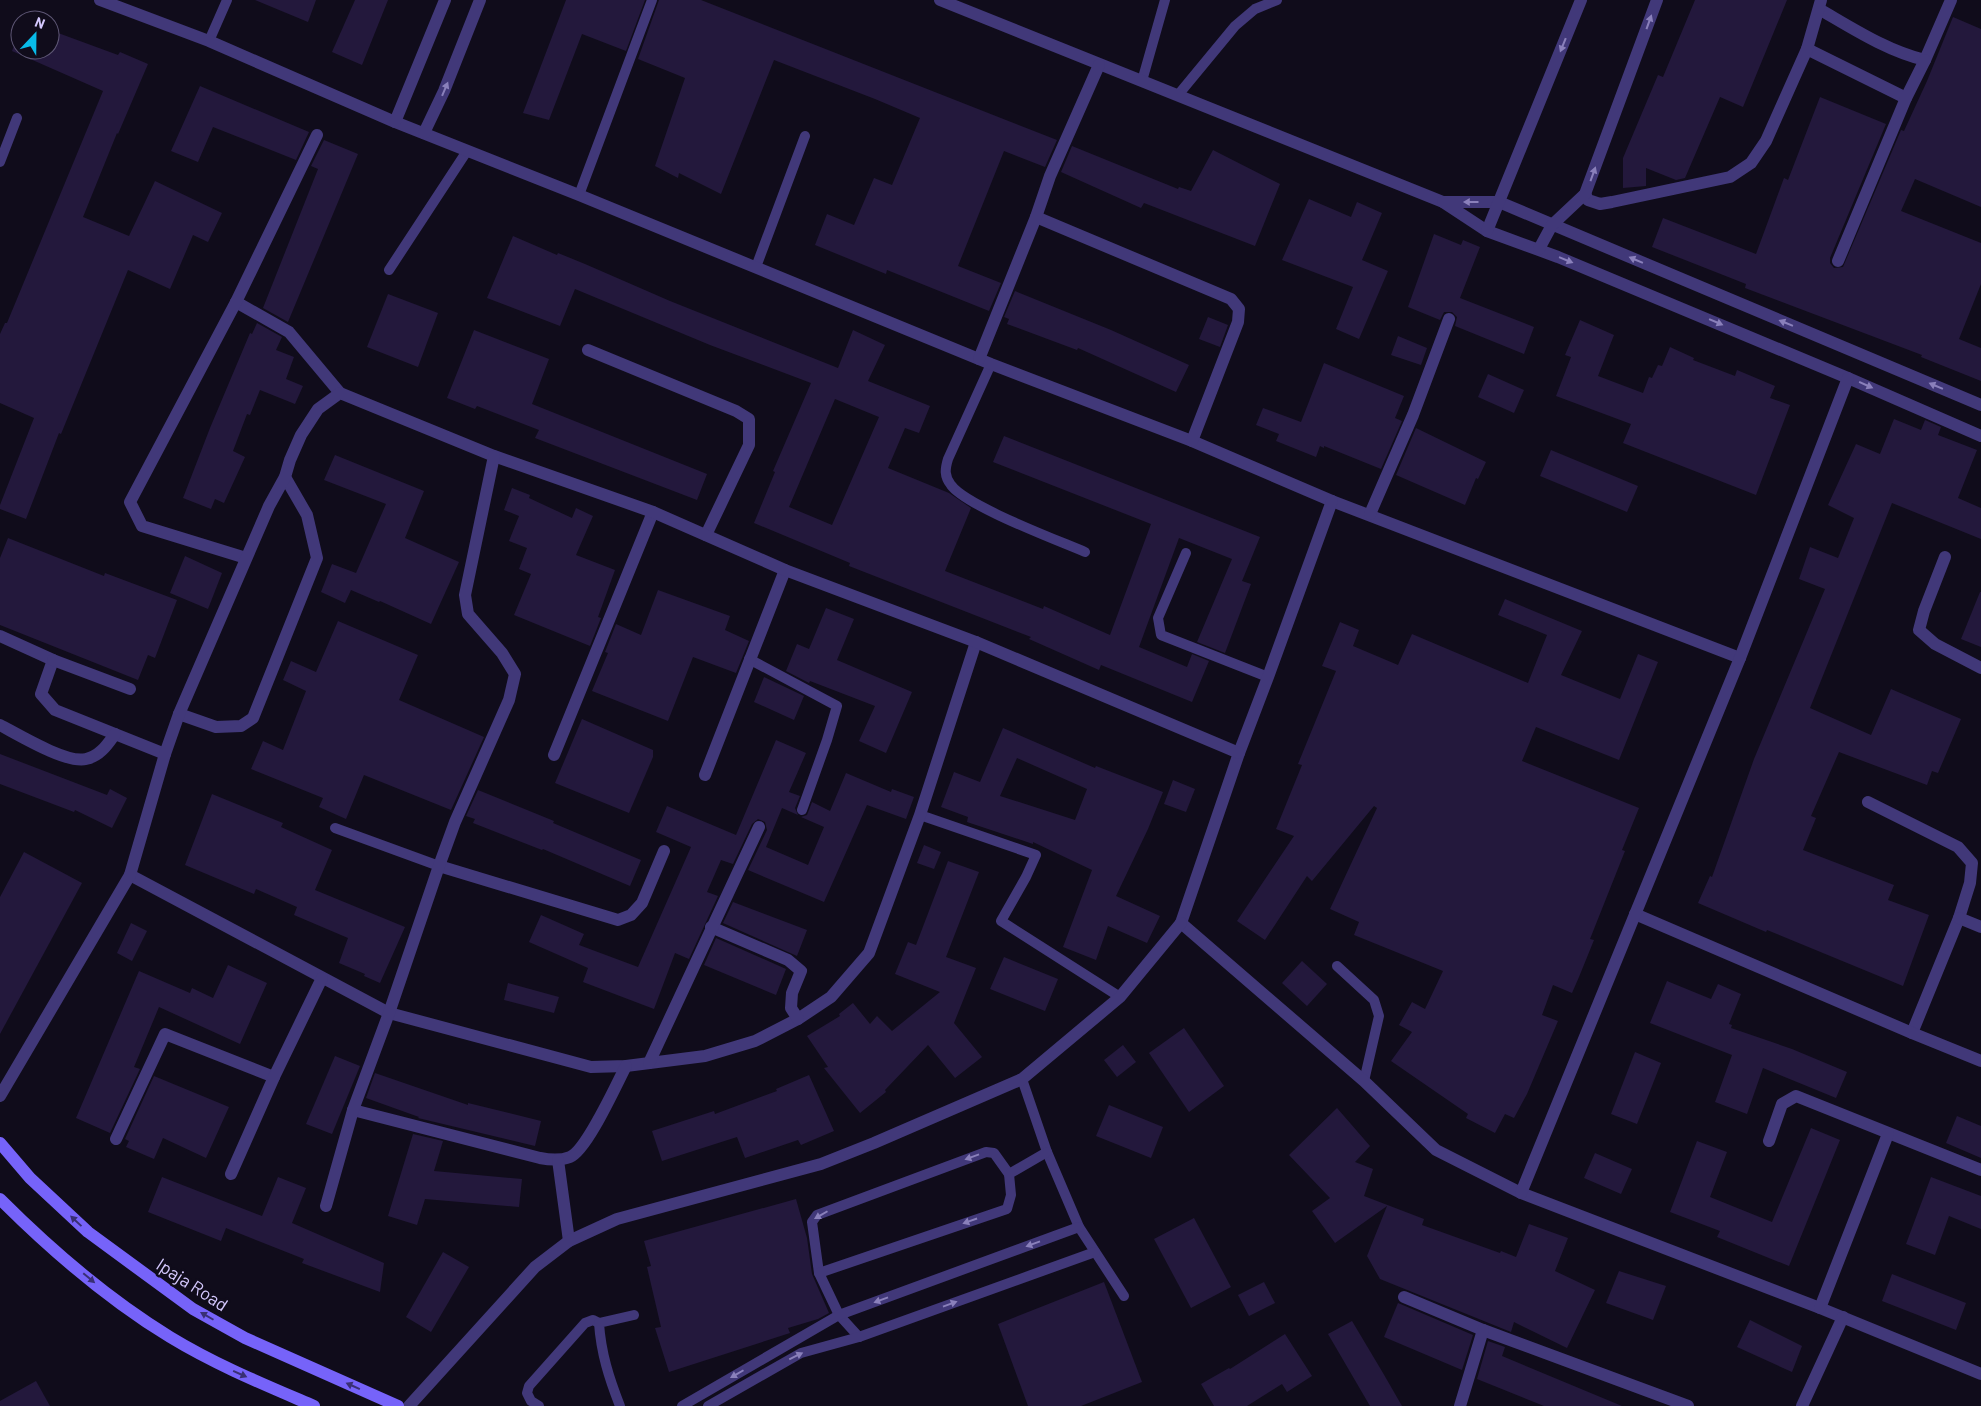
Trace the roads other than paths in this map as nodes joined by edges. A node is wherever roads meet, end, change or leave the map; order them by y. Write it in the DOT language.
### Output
graph roads {
  1 [pos="100,0"];
  2 [pos="227,0"];
  3 [pos="445,0"];
  4 [pos="480,0"];
  5 [pos="652,0"];
  6 [pos="940,0"];
  7 [pos="1165,0"];
  8 [pos="1277,0"];
  9 [pos="1581,0"];
  10 [pos="1657,0"];
  11 [pos="1951,0"];
  12 [pos="1820,4"];
  13 [pos="209,41"];
  14 [pos="1807,49"];
  15 [pos="1925,60"];
  16 [pos="1099,64"];
  17 [pos="1142,81"];
  18 [pos="1178,95"];
  19 [pos="1906,98"];
  20 [pos="17,118"];
  21 [pos="395,122"];
  22 [pos="424,133"];
  23 [pos="317,136"];
  24 [pos="805,136"];
  25 [pos="467,151"];
  26 [pos="0,162"];
  27 [pos="579,194"];
  28 [pos="1585,194"];
  29 [pos="1443,202"];
  30 [pos="1499,202"];
  31 [pos="1036,217"];
  32 [pos="1552,225"];
  33 [pos="1487,231"];
  34 [pos="1539,249"];
  35 [pos="1838,261"];
  36 [pos="756,267"];
  37 [pos="389,270"];
  38 [pos="236,302"];
  39 [pos="1449,320"];
  40 [pos="588,350"];
  41 [pos="985,361"];
  42 [pos="1848,378"];
  43 [pos="340,393"];
  44 [pos="1981,405"];
  45 [pos="1981,436"];
  46 [pos="1192,440"];
  47 [pos="494,456"];
  48 [pos="285,477"];
  49 [pos="1332,501"];
  50 [pos="653,512"];
  51 [pos="1370,514"];
  52 [pos="706,534"];
  53 [pos="1085,552"];
  54 [pos="1186,554"];
  55 [pos="1945,557"];
  56 [pos="246,558"];
  57 [pos="785,570"];
  58 [pos="0,636"];
  59 [pos="976,642"];
  60 [pos="1740,658"];
  61 [pos="749,659"];
  62 [pos="53,660"];
  63 [pos="1981,668"];
  64 [pos="1268,677"];
  65 [pos="130,689"];
  66 [pos="179,714"];
  67 [pos="0,726"];
  68 [pos="115,734"];
  69 [pos="1239,753"];
  70 [pos="165,754"];
  71 [pos="554,755"];
  72 [pos="704,775"];
  73 [pos="1868,802"];
  74 [pos="802,810"];
  75 [pos="920,815"];
  76 [pos="759,827"];
  77 [pos="334,828"];
  78 [pos="664,851"];
  79 [pos="440,866"];
  80 [pos="130,875"];
  81 [pos="1635,914"];
  82 [pos="1959,918"];
  83 [pos="1181,923"];
  84 [pos="711,927"];
  85 [pos="1981,927"];
  86 [pos="1337,966"];
  87 [pos="322,978"];
  88 [pos="1120,997"];
  89 [pos="389,1013"];
  90 [pos="798,1018"];
  91 [pos="1912,1033"];
  92 [pos="1981,1061"];
  93 [pos="649,1063"];
  94 [pos="626,1066"];
  95 [pos="274,1077"];
  96 [pos="1022,1079"];
  97 [pos="1364,1081"];
  98 [pos="0,1096"];
  99 [pos="353,1110"];
  100 [pos="1888,1134"];
  101 [pos="116,1139"];
  102 [pos="1769,1141"];
  103 [pos="0,1144"];
  104 [pos="1047,1152"];
  105 [pos="558,1160"];
  106 [pos="1981,1170"];
  107 [pos="231,1174"];
  108 [pos="1009,1174"];
  109 [pos="1520,1193"];
  110 [pos="0,1199"];
  111 [pos="326,1206"];
  112 [pos="1079,1228"];
  113 [pos="569,1241"];
  114 [pos="1096,1252"];
  115 [pos="819,1273"];
  116 [pos="1124,1296"];
  117 [pos="1404,1297"];
  118 [pos="1820,1308"];
  119 [pos="634,1315"];
  120 [pos="839,1315"];
  121 [pos="1843,1317"];
  122 [pos="600,1323"];
  123 [pos="1483,1330"];
  124 [pos="859,1337"];
  125 [pos="1981,1374"];
  126 [pos="314,1406"];
  127 [pos="398,1406"];
  128 [pos="409,1406"];
  129 [pos="539,1406"];
  130 [pos="620,1406"];
  131 [pos="682,1406"];
  132 [pos="708,1406"];
  133 [pos="1460,1406"];
  134 [pos="1688,1406"];
  135 [pos="1802,1406"];
  1 -- 13 [label="street"];
  2 -- 13 [label="lane"];
  3 -- 21 [label="street"];
  22 -- 4 [label="street, one-way"];
  5 -- 27 [label="lane"];
  6 -- 16 [label="street"];
  7 -- 17 [label="lane"];
  8 -- 18 [label="lane"];
  9 -- 30 [label="street, one-way"];
  28 -- 10 [label="street, one-way"];
  11 -- 15 [label="street"];
  12 -- 14 [label="street"];
  12 -- 15 [label="street"];
  13 -- 21 [label="street"];
  14 -- 19 [label="street"];
  14 -- 28 [label="street"];
  15 -- 19 [label="street"];
  16 -- 17 [label="street"];
  16 -- 31 [label="street"];
  17 -- 18 [label="street"];
  18 -- 29 [label="street"];
  19 -- 35 [label="street"];
  20 -- 26 [label="lane"];
  21 -- 22 [label="street"];
  22 -- 25 [label="street"];
  23 -- 38 [label="street"];
  24 -- 36 [label="lane"];
  25 -- 27 [label="street"];
  25 -- 37 [label="lane"];
  27 -- 36 [label="street"];
  28 -- 32 [label="street"];
  30 -- 29 [label="street, one-way"];
  29 -- 33 [label="street"];
  30 -- 32 [label="street"];
  30 -- 33 [label="street"];
  31 -- 41 [label="street"];
  31 -- 46 [label="street"];
  32 -- 34 [label="street"];
  44 -- 32 [label="street, one-way"];
  33 -- 34 [label="street"];
  34 -- 42 [label="street, one-way"];
  36 -- 41 [label="street"];
  38 -- 43 [label="street"];
  38 -- 56 [label="street"];
  39 -- 51 [label="street"];
  40 -- 52 [label="street"];
  41 -- 46 [label="street"];
  41 -- 53 [label="lane"];
  42 -- 45 [label="street, one-way"];
  42 -- 60 [label="street"];
  43 -- 47 [label="street"];
  43 -- 48 [label="street"];
  46 -- 49 [label="street"];
  47 -- 50 [label="street"];
  47 -- 79 [label="street"];
  48 -- 56 [label="street"];
  48 -- 66 [label="street"];
  49 -- 51 [label="street"];
  49 -- 64 [label="street"];
  50 -- 52 [label="street"];
  50 -- 71 [label="street"];
  51 -- 60 [label="street"];
  52 -- 57 [label="street"];
  54 -- 64 [label="lane"];
  55 -- 63 [label="street"];
  56 -- 66 [label="street"];
  57 -- 59 [label="street"];
  57 -- 61 [label="street"];
  58 -- 62 [label="street"];
  59 -- 69 [label="street"];
  59 -- 75 [label="street"];
  60 -- 81 [label="street"];
  61 -- 72 [label="street"];
  61 -- 74 [label="lane"];
  62 -- 65 [label="street"];
  62 -- 68 [label="street"];
  64 -- 69 [label="street"];
  66 -- 70 [label="street"];
  67 -- 68 [label="street"];
  68 -- 70 [label="street"];
  69 -- 83 [label="street"];
  70 -- 80 [label="street"];
  73 -- 82 [label="street"];
  75 -- 88 [label="lane"];
  75 -- 90 [label="street"];
  76 -- 84 [label="street"];
  77 -- 79 [label="lane"];
  78 -- 79 [label="street"];
  79 -- 89 [label="street"];
  80 -- 87 [label="street"];
  80 -- 98 [label="street"];
  81 -- 91 [label="street"];
  81 -- 109 [label="street"];
  82 -- 85 [label="street"];
  82 -- 91 [label="street"];
  83 -- 88 [label="street"];
  83 -- 97 [label="street"];
  84 -- 90 [label="street"];
  84 -- 93 [label="street"];
  86 -- 97 [label="lane"];
  87 -- 89 [label="street"];
  87 -- 95 [label="street"];
  88 -- 96 [label="street"];
  89 -- 94 [label="street"];
  89 -- 99 [label="street"];
  90 -- 93 [label="street"];
  91 -- 92 [label="street"];
  93 -- 94 [label="street"];
  94 -- 105 [label="street"];
  95 -- 101 [label="street"];
  95 -- 107 [label="street"];
  96 -- 104 [label="lane"];
  96 -- 113 [label="street"];
  97 -- 109 [label="street"];
  99 -- 105 [label="street"];
  99 -- 111 [label="street"];
  100 -- 102 [label="street"];
  100 -- 106 [label="street"];
  100 -- 118 [label="street"];
  127 -- 103 [label="main road, Ipaja Road, one-way"];
  104 -- 108 [label="lane"];
  104 -- 112 [label="lane"];
  105 -- 113 [label="street"];
  108 -- 115 [label="lane, one-way"];
  108 -- 115 [label="lane, one-way"];
  109 -- 118 [label="street"];
  110 -- 126 [label="main road, one-way"];
  112 -- 114 [label="lane"];
  112 -- 120 [label="lane, one-way"];
  113 -- 128 [label="street"];
  114 -- 116 [label="lane"];
  124 -- 114 [label="lane, one-way"];
  115 -- 120 [label="lane"];
  117 -- 123 [label="street"];
  118 -- 121 [label="street"];
  119 -- 122 [label="lane"];
  120 -- 124 [label="lane"];
  120 -- 131 [label="lane, one-way"];
  121 -- 125 [label="street"];
  121 -- 135 [label="street"];
  122 -- 129 [label="lane"];
  122 -- 130 [label="lane"];
  123 -- 133 [label="street"];
  123 -- 134 [label="street"];
  132 -- 124 [label="lane, one-way"];
}
